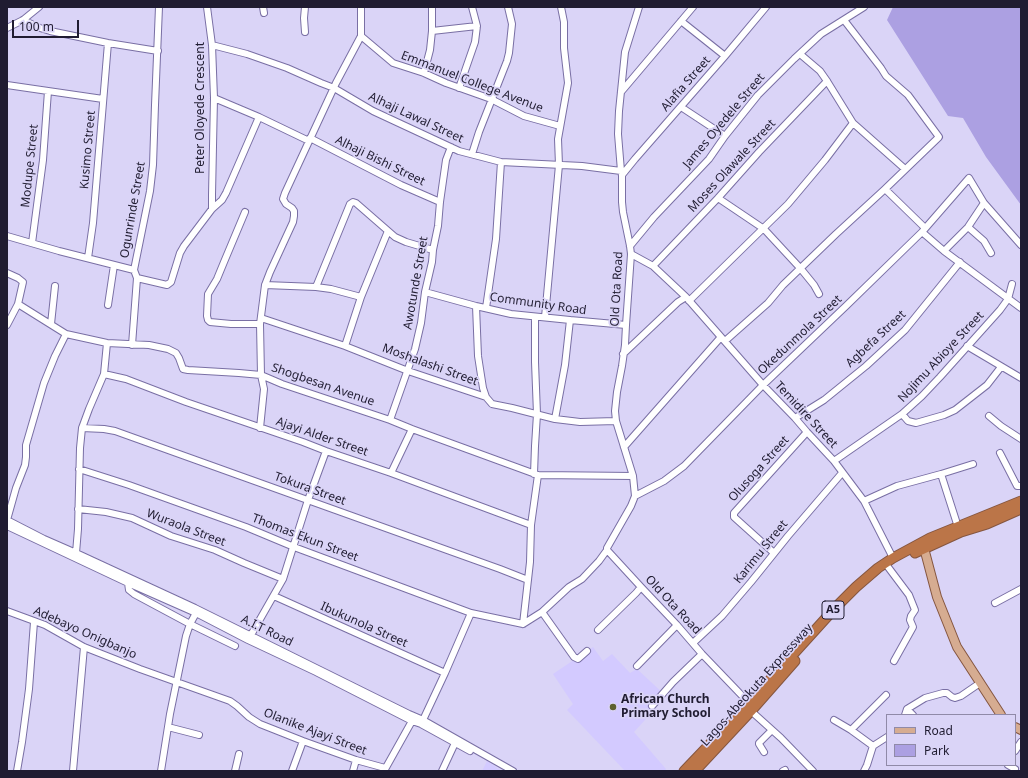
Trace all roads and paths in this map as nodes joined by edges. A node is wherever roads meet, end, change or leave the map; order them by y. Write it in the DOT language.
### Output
graph roads {
  1 [pos="28,7"];
  2 [pos="39,7"];
  3 [pos="159,7"];
  4 [pos="207,7"];
  5 [pos="305,7"];
  6 [pos="361,7"];
  7 [pos="432,7"];
  8 [pos="472,7"];
  9 [pos="508,7"];
  10 [pos="561,7"];
  11 [pos="639,7"];
  12 [pos="693,7"];
  13 [pos="766,7"];
  14 [pos="864,7"];
  15 [pos="34,12"];
  16 [pos="23,20"];
  17 [pos="844,20"];
  18 [pos="681,21"];
  19 [pos="477,26"];
  20 [pos="7,28"];
  21 [pos="432,31"];
  22 [pos="306,32"];
  23 [pos="361,36"];
  24 [pos="108,43"];
  25 [pos="212,45"];
  26 [pos="158,51"];
  27 [pos="800,54"];
  28 [pos="725,56"];
  29 [pos="424,73"];
  30 [pos="827,81"];
  31 [pos="7,85"];
  32 [pos="334,88"];
  33 [pos="459,88"];
  34 [pos="48,91"];
  35 [pos="621,92"];
  36 [pos="214,98"];
  37 [pos="103,99"];
  38 [pos="491,99"];
  39 [pos="681,107"];
  40 [pos="259,117"];
  41 [pos="853,123"];
  42 [pos="560,126"];
  43 [pos="725,136"];
  44 [pos="310,140"];
  45 [pos="451,147"];
  46 [pos="472,154"];
  47 [pos="501,162"];
  48 [pos="559,165"];
  49 [pos="905,169"];
  50 [pos="621,173"];
  51 [pos="885,189"];
  52 [pos="718,198"];
  53 [pos="440,202"];
  54 [pos="984,202"];
  55 [pos="212,209"];
  56 [pos="245,212"];
  57 [pos="968,226"];
  58 [pos="764,228"];
  59 [pos="923,230"];
  60 [pos="388,231"];
  61 [pos="7,236"];
  62 [pos="32,243"];
  63 [pos="1021,245"];
  64 [pos="630,246"];
  65 [pos="433,250"];
  66 [pos="944,251"];
  67 [pos="992,253"];
  68 [pos="631,254"];
  69 [pos="88,258"];
  70 [pos="960,262"];
  71 [pos="114,265"];
  72 [pos="653,266"];
  73 [pos="801,269"];
  74 [pos="134,270"];
  75 [pos="7,273"];
  76 [pos="137,278"];
  77 [pos="1012,284"];
  78 [pos="265,285"];
  79 [pos="55,286"];
  80 [pos="316,287"];
  81 [pos="425,292"];
  82 [pos="818,294"];
  83 [pos="361,297"];
  84 [pos="687,299"];
  85 [pos="1008,299"];
  86 [pos="18,304"];
  87 [pos="108,305"];
  88 [pos="476,306"];
  89 [pos="486,308"];
  90 [pos="1021,308"];
  91 [pos="535,317"];
  92 [pos="545,317"];
  93 [pos="570,320"];
  94 [pos="260,321"];
  95 [pos="51,324"];
  96 [pos="7,325"];
  97 [pos="626,325"];
  98 [pos="66,334"];
  99 [pos="723,339"];
  100 [pos="108,343"];
  101 [pos="132,345"];
  102 [pos="345,346"];
  103 [pos="967,346"];
  104 [pos="623,354"];
  105 [pos="1001,367"];
  106 [pos="408,370"];
  107 [pos="104,374"];
  108 [pos="261,375"];
  109 [pos="1021,378"];
  110 [pos="763,384"];
  111 [pos="486,397"];
  112 [pos="537,414"];
  113 [pos="902,414"];
  114 [pos="989,416"];
  115 [pos="795,418"];
  116 [pos="555,419"];
  117 [pos="390,420"];
  118 [pos="616,421"];
  119 [pos="82,428"];
  120 [pos="260,428"];
  121 [pos="412,429"];
  122 [pos="807,432"];
  123 [pos="1021,439"];
  124 [pos="624,447"];
  125 [pos="326,451"];
  126 [pos="1000,453"];
  127 [pos="834,461"];
  128 [pos="973,464"];
  129 [pos="79,469"];
  130 [pos="391,473"];
  131 [pos="842,473"];
  132 [pos="941,474"];
  133 [pos="536,475"];
  134 [pos="633,476"];
  135 [pos="1021,486"];
  136 [pos="635,496"];
  137 [pos="308,500"];
  138 [pos="864,501"];
  139 [pos="1021,501"];
  140 [pos="78,509"];
  141 [pos="1021,509"];
  142 [pos="7,520"];
  143 [pos="531,525"];
  144 [pos="7,527"];
  145 [pos="958,527"];
  146 [pos="294,547"];
  147 [pos="924,548"];
  148 [pos="607,550"];
  149 [pos="76,553"];
  150 [pos="774,553"];
  151 [pos="893,558"];
  152 [pos="888,567"];
  153 [pos="283,579"];
  154 [pos="528,580"];
  155 [pos="128,583"];
  156 [pos="641,587"];
  157 [pos="1021,589"];
  158 [pos="274,596"];
  159 [pos="995,603"];
  160 [pos="7,611"];
  161 [pos="542,612"];
  162 [pos="196,613"];
  163 [pos="471,613"];
  164 [pos="34,622"];
  165 [pos="190,624"];
  166 [pos="523,624"];
  167 [pos="677,625"];
  168 [pos="222,627"];
  169 [pos="598,630"];
  170 [pos="251,635"];
  171 [pos="217,637"];
  172 [pos="693,643"];
  173 [pos="235,646"];
  174 [pos="84,647"];
  175 [pos="587,651"];
  176 [pos="702,654"];
  177 [pos="894,661"];
  178 [pos="637,666"];
  179 [pos="445,674"];
  180 [pos="176,682"];
  181 [pos="980,683"];
  182 [pos="886,695"];
  183 [pos="652,706"];
  184 [pos="750,707"];
  185 [pos="906,712"];
  186 [pos="999,714"];
  187 [pos="424,720"];
  188 [pos="834,720"];
  189 [pos="412,721"];
  190 [pos="168,727"];
  191 [pos="772,730"];
  192 [pos="851,730"];
  193 [pos="441,732"];
  194 [pos="199,735"];
  195 [pos="886,738"];
  196 [pos="303,741"];
  197 [pos="455,743"];
  198 [pos="873,746"];
  199 [pos="764,752"];
  200 [pos="239,754"];
  201 [pos="356,760"];
  202 [pos="384,770"];
  203 [pos="17,771"];
  204 [pos="73,771"];
  205 [pos="161,771"];
  206 [pos="235,771"];
  207 [pos="292,771"];
  208 [pos="353,771"];
  209 [pos="442,771"];
  210 [pos="504,771"];
  211 [pos="513,771"];
  212 [pos="684,771"];
  213 [pos="695,771"];
  214 [pos="813,771"];
  215 [pos="864,771"];
  1 -- 15 [label="street"];
  2 -- 15 [label="street"];
  3 -- 26 [label="street, Ogunrinde Street"];
  4 -- 25 [label="street, Peter Oloyede Crescent"];
  5 -- 22 [label="street"];
  6 -- 23 [label="street"];
  7 -- 21 [label="street"];
  8 -- 19 [label="street"];
  9 -- 38 [label="street"];
  10 -- 42 [label="street"];
  11 -- 35 [label="street, Old Ota Road"];
  12 -- 18 [label="street"];
  13 -- 28 [label="street, Alafia Street"];
  14 -- 17 [label="street, James Oyedele Street"];
  15 -- 16 [label="street"];
  16 -- 20 [label="street"];
  16 -- 24 [label="street"];
  17 -- 27 [label="street, James Oyedele Street"];
  17 -- 49 [label="street"];
  18 -- 28 [label="street"];
  18 -- 35 [label="street"];
  19 -- 21 [label="street"];
  19 -- 33 [label="street"];
  21 -- 29 [label="street"];
  23 -- 29 [label="street, Emmanuel College Avenue"];
  23 -- 32 [label="street"];
  24 -- 26 [label="street"];
  24 -- 37 [label="street, Kusimo Street"];
  25 -- 32 [label="street, Alhaji Lawal Street"];
  25 -- 36 [label="street, Peter Oloyede Crescent"];
  26 -- 74 [label="street, Ogunrinde Street"];
  27 -- 30 [label="street"];
  27 -- 43 [label="street, James Oyedele Street"];
  28 -- 39 [label="street, Alafia Street"];
  29 -- 33 [label="street, Emmanuel College Avenue"];
  30 -- 41 [label="street"];
  30 -- 52 [label="street, Moses Olawale Street"];
  31 -- 34 [label="street"];
  32 -- 44 [label="street"];
  32 -- 45 [label="street, Alhaji Lawal Street"];
  33 -- 38 [label="street, Emmanuel College Avenue"];
  34 -- 37 [label="street"];
  34 -- 62 [label="street, Modupe Street"];
  35 -- 50 [label="street, Old Ota Road"];
  36 -- 40 [label="street, Alhaji Bishi Street"];
  36 -- 55 [label="street, Peter Oloyede Crescent"];
  37 -- 69 [label="street, Kusimo Street"];
  38 -- 42 [label="street, Emmanuel College Avenue"];
  38 -- 46 [label="street"];
  39 -- 43 [label="street"];
  39 -- 50 [label="street, Alafia Street"];
  40 -- 44 [label="street, Alhaji Bishi Street"];
  40 -- 55 [label="street"];
  41 -- 49 [label="street"];
  41 -- 58 [label="street"];
  42 -- 48 [label="street"];
  43 -- 64 [label="street, James Oyedele Street"];
  44 -- 53 [label="street, Alhaji Bishi Street"];
  44 -- 78 [label="street"];
  45 -- 46 [label="street, Alhaji Lawal Street"];
  45 -- 53 [label="street, Awotunde Street"];
  46 -- 47 [label="street, Alhaji Lawal Street"];
  47 -- 48 [label="street, Alhaji Lawal Street"];
  47 -- 89 [label="street"];
  48 -- 50 [label="street, Alhaji Lawal Street"];
  48 -- 92 [label="street"];
  49 -- 51 [label="street"];
  50 -- 64 [label="street, Old Ota Road"];
  51 -- 59 [label="street"];
  51 -- 73 [label="street"];
  52 -- 58 [label="street"];
  52 -- 72 [label="street, Moses Olawale Street"];
  53 -- 65 [label="street, Awotunde Street"];
  54 -- 57 [label="street"];
  54 -- 59 [label="street, Okedunmola Street"];
  54 -- 63 [label="street"];
  55 -- 76 [label="street"];
  56 -- 94 [label="street, Moshalashi Street"];
  57 -- 66 [label="street"];
  57 -- 67 [label="street"];
  58 -- 73 [label="street"];
  58 -- 84 [label="street"];
  59 -- 66 [label="street"];
  59 -- 110 [label="street, Okedunmola Street"];
  60 -- 65 [label="street"];
  60 -- 80 [label="street"];
  60 -- 83 [label="street"];
  61 -- 62 [label="street"];
  62 -- 69 [label="street"];
  64 -- 68 [label="street, Old Ota Road"];
  65 -- 81 [label="street, Awotunde Street"];
  66 -- 70 [label="street"];
  68 -- 72 [label="street, Temidire Street"];
  68 -- 97 [label="street, Old Ota Road"];
  69 -- 71 [label="street"];
  70 -- 85 [label="street"];
  70 -- 115 [label="street, Agbefa Street"];
  71 -- 74 [label="street"];
  71 -- 87 [label="street"];
  72 -- 84 [label="street, Temidire Street"];
  73 -- 82 [label="street"];
  73 -- 99 [label="street"];
  74 -- 76 [label="street, Ogunrinde Street"];
  75 -- 86 [label="street"];
  76 -- 101 [label="street, Ogunrinde Street"];
  77 -- 85 [label="street, Nojimu Abioye Street"];
  78 -- 80 [label="street"];
  78 -- 94 [label="street"];
  79 -- 95 [label="street"];
  80 -- 83 [label="street"];
  81 -- 88 [label="street, Community Road"];
  81 -- 106 [label="street, Awotunde Street"];
  83 -- 102 [label="street"];
  84 -- 99 [label="street, Temidire Street"];
  84 -- 104 [label="street"];
  85 -- 90 [label="street"];
  85 -- 103 [label="street, Nojimu Abioye Street"];
  86 -- 95 [label="street, Shogbesan Avenue"];
  86 -- 96 [label="street"];
  88 -- 89 [label="street, Community Road"];
  88 -- 111 [label="street"];
  89 -- 91 [label="street, Community Road"];
  91 -- 92 [label="street, Community Road"];
  91 -- 112 [label="street"];
  92 -- 93 [label="street, Community Road"];
  93 -- 97 [label="street, Community Road"];
  93 -- 116 [label="street"];
  94 -- 102 [label="street, Moshalashi Street"];
  94 -- 108 [label="street"];
  95 -- 98 [label="street, Shogbesan Avenue"];
  97 -- 104 [label="street, Old Ota Road"];
  98 -- 100 [label="street, Shogbesan Avenue"];
  98 -- 142 [label="street"];
  99 -- 110 [label="street, Temidire Street"];
  99 -- 124 [label="street"];
  100 -- 101 [label="street, Shogbesan Avenue"];
  100 -- 107 [label="street"];
  101 -- 108 [label="street, Shogbesan Avenue"];
  102 -- 106 [label="street, Moshalashi Street"];
  103 -- 105 [label="street"];
  103 -- 113 [label="street, Nojimu Abioye Street"];
  104 -- 118 [label="street, Old Ota Road"];
  105 -- 109 [label="street"];
  105 -- 113 [label="street"];
  106 -- 111 [label="street, Moshalashi Street"];
  106 -- 117 [label="street, Awotunde Street"];
  107 -- 119 [label="street"];
  107 -- 120 [label="street, Ajayi Alder Street"];
  108 -- 117 [label="street, Shogbesan Avenue"];
  108 -- 120 [label="street"];
  110 -- 115 [label="street, Temidire Street"];
  110 -- 136 [label="street, Okedunmola Street"];
  111 -- 112 [label="street, Moshalashi Street"];
  112 -- 116 [label="street, Moshalashi Street"];
  112 -- 133 [label="street"];
  113 -- 127 [label="street, Nojimu Abioye Street"];
  114 -- 123 [label="street"];
  115 -- 122 [label="street, Temidire Street"];
  116 -- 118 [label="street, Moshalashi Street"];
  117 -- 121 [label="street, Shogbesan Avenue"];
  118 -- 124 [label="street, Old Ota Road"];
  119 -- 129 [label="street"];
  119 -- 137 [label="street, Tokura Street"];
  120 -- 125 [label="street, Ajayi Alder Street"];
  121 -- 130 [label="street"];
  121 -- 133 [label="street, Shogbesan Avenue"];
  122 -- 127 [label="street, Temidire Street"];
  122 -- 150 [label="street, Olusoga Street"];
  124 -- 134 [label="street, Old Ota Road"];
  125 -- 130 [label="street, Ajayi Alder Street"];
  125 -- 137 [label="street"];
  126 -- 135 [label="street"];
  127 -- 131 [label="street, Temidire Street"];
  128 -- 132 [label="street"];
  129 -- 140 [label="street"];
  129 -- 146 [label="street, Thomas Ekun Street"];
  130 -- 143 [label="street, Ajayi Alder Street"];
  131 -- 138 [label="street, Temidire Street"];
  131 -- 150 [label="street, Karimu Street"];
  132 -- 138 [label="street"];
  132 -- 145 [label="street"];
  133 -- 134 [label="street, Shogbesan Avenue"];
  133 -- 143 [label="street"];
  134 -- 136 [label="street, Old Ota Road"];
  136 -- 148 [label="street"];
  137 -- 146 [label="street"];
  137 -- 154 [label="street, Tokura Street"];
  138 -- 151 [label="street, Temidire Street"];
  139 -- 145 [label="highway, Lagos-Abeokuta Expressway / A5"];
  140 -- 149 [label="street"];
  140 -- 153 [label="street, Wuraola Street"];
  141 -- 147 [label="highway, Lagos-Abeokuta Expressway / A5"];
  142 -- 149 [label="street, A.I.T Road"];
  143 -- 154 [label="street"];
  144 -- 155 [label="street, A.I.T Road"];
  145 -- 151 [label="highway, Lagos-Abeokuta Expressway / A5"];
  146 -- 153 [label="street"];
  146 -- 163 [label="street, Thomas Ekun Street"];
  147 -- 152 [label="highway, Lagos-Abeokuta Expressway / A5"];
  147 -- 181 [label="main road"];
  148 -- 156 [label="street, Old Ota Road"];
  148 -- 161 [label="street"];
  149 -- 170 [label="street, A.I.T Road"];
  150 -- 172 [label="street, Karimu Street"];
  151 -- 184 [label="highway, Lagos-Abeokuta Expressway / A5"];
  152 -- 177 [label="street"];
  152 -- 184 [label="highway, Lagos-Abeokuta Expressway / A5"];
  153 -- 158 [label="street"];
  154 -- 166 [label="street"];
  155 -- 162 [label="street, A.I.T Road"];
  155 -- 165 [label="street"];
  156 -- 167 [label="street, Old Ota Road"];
  156 -- 169 [label="street"];
  157 -- 159 [label="street"];
  158 -- 170 [label="street"];
  158 -- 179 [label="street, Ibukunola Street"];
  160 -- 164 [label="street, Adebayo Onigbanjo"];
  161 -- 166 [label="street"];
  161 -- 175 [label="street"];
  162 -- 165 [label="street"];
  162 -- 168 [label="street, A.I.T Road"];
  163 -- 166 [label="street, Thomas Ekun Street"];
  163 -- 179 [label="street"];
  164 -- 174 [label="street, Adebayo Onigbanjo"];
  164 -- 203 [label="street"];
  165 -- 171 [label="street"];
  165 -- 180 [label="street"];
  167 -- 172 [label="street, Old Ota Road"];
  167 -- 178 [label="street"];
  168 -- 171 [label="street"];
  168 -- 189 [label="street, A.I.T Road"];
  170 -- 187 [label="street, A.I.T Road"];
  171 -- 173 [label="street"];
  172 -- 176 [label="street, Old Ota Road"];
  174 -- 180 [label="street, Adebayo Onigbanjo"];
  174 -- 204 [label="street"];
  176 -- 183 [label="street"];
  176 -- 184 [label="street, Old Ota Road"];
  179 -- 187 [label="street"];
  180 -- 190 [label="street"];
  180 -- 196 [label="street, Olanike Ajayi Street"];
  181 -- 185 [label="street"];
  181 -- 186 [label="main road"];
  182 -- 192 [label="street"];
  184 -- 191 [label="street, Old Ota Road"];
  184 -- 212 [label="highway, Lagos-Abeokuta Expressway / A5"];
  184 -- 213 [label="highway, Lagos-Abeokuta Expressway / A5"];
  187 -- 193 [label="street, A.I.T Road"];
  188 -- 192 [label="street"];
  189 -- 193 [label="street, A.I.T Road"];
  189 -- 202 [label="street"];
  190 -- 194 [label="street"];
  190 -- 205 [label="street"];
  191 -- 199 [label="street"];
  191 -- 214 [label="street, Old Ota Road"];
  192 -- 198 [label="street"];
  193 -- 197 [label="street, A.I.T Road"];
  193 -- 211 [label="street, A.I.T Road"];
  195 -- 198 [label="street"];
  196 -- 201 [label="street, Olanike Ajayi Street"];
  196 -- 207 [label="street"];
  197 -- 209 [label="street"];
  197 -- 210 [label="street, A.I.T Road"];
  198 -- 215 [label="street"];
  200 -- 206 [label="street"];
  201 -- 202 [label="street, Olanike Ajayi Street"];
  201 -- 208 [label="street"];
}
